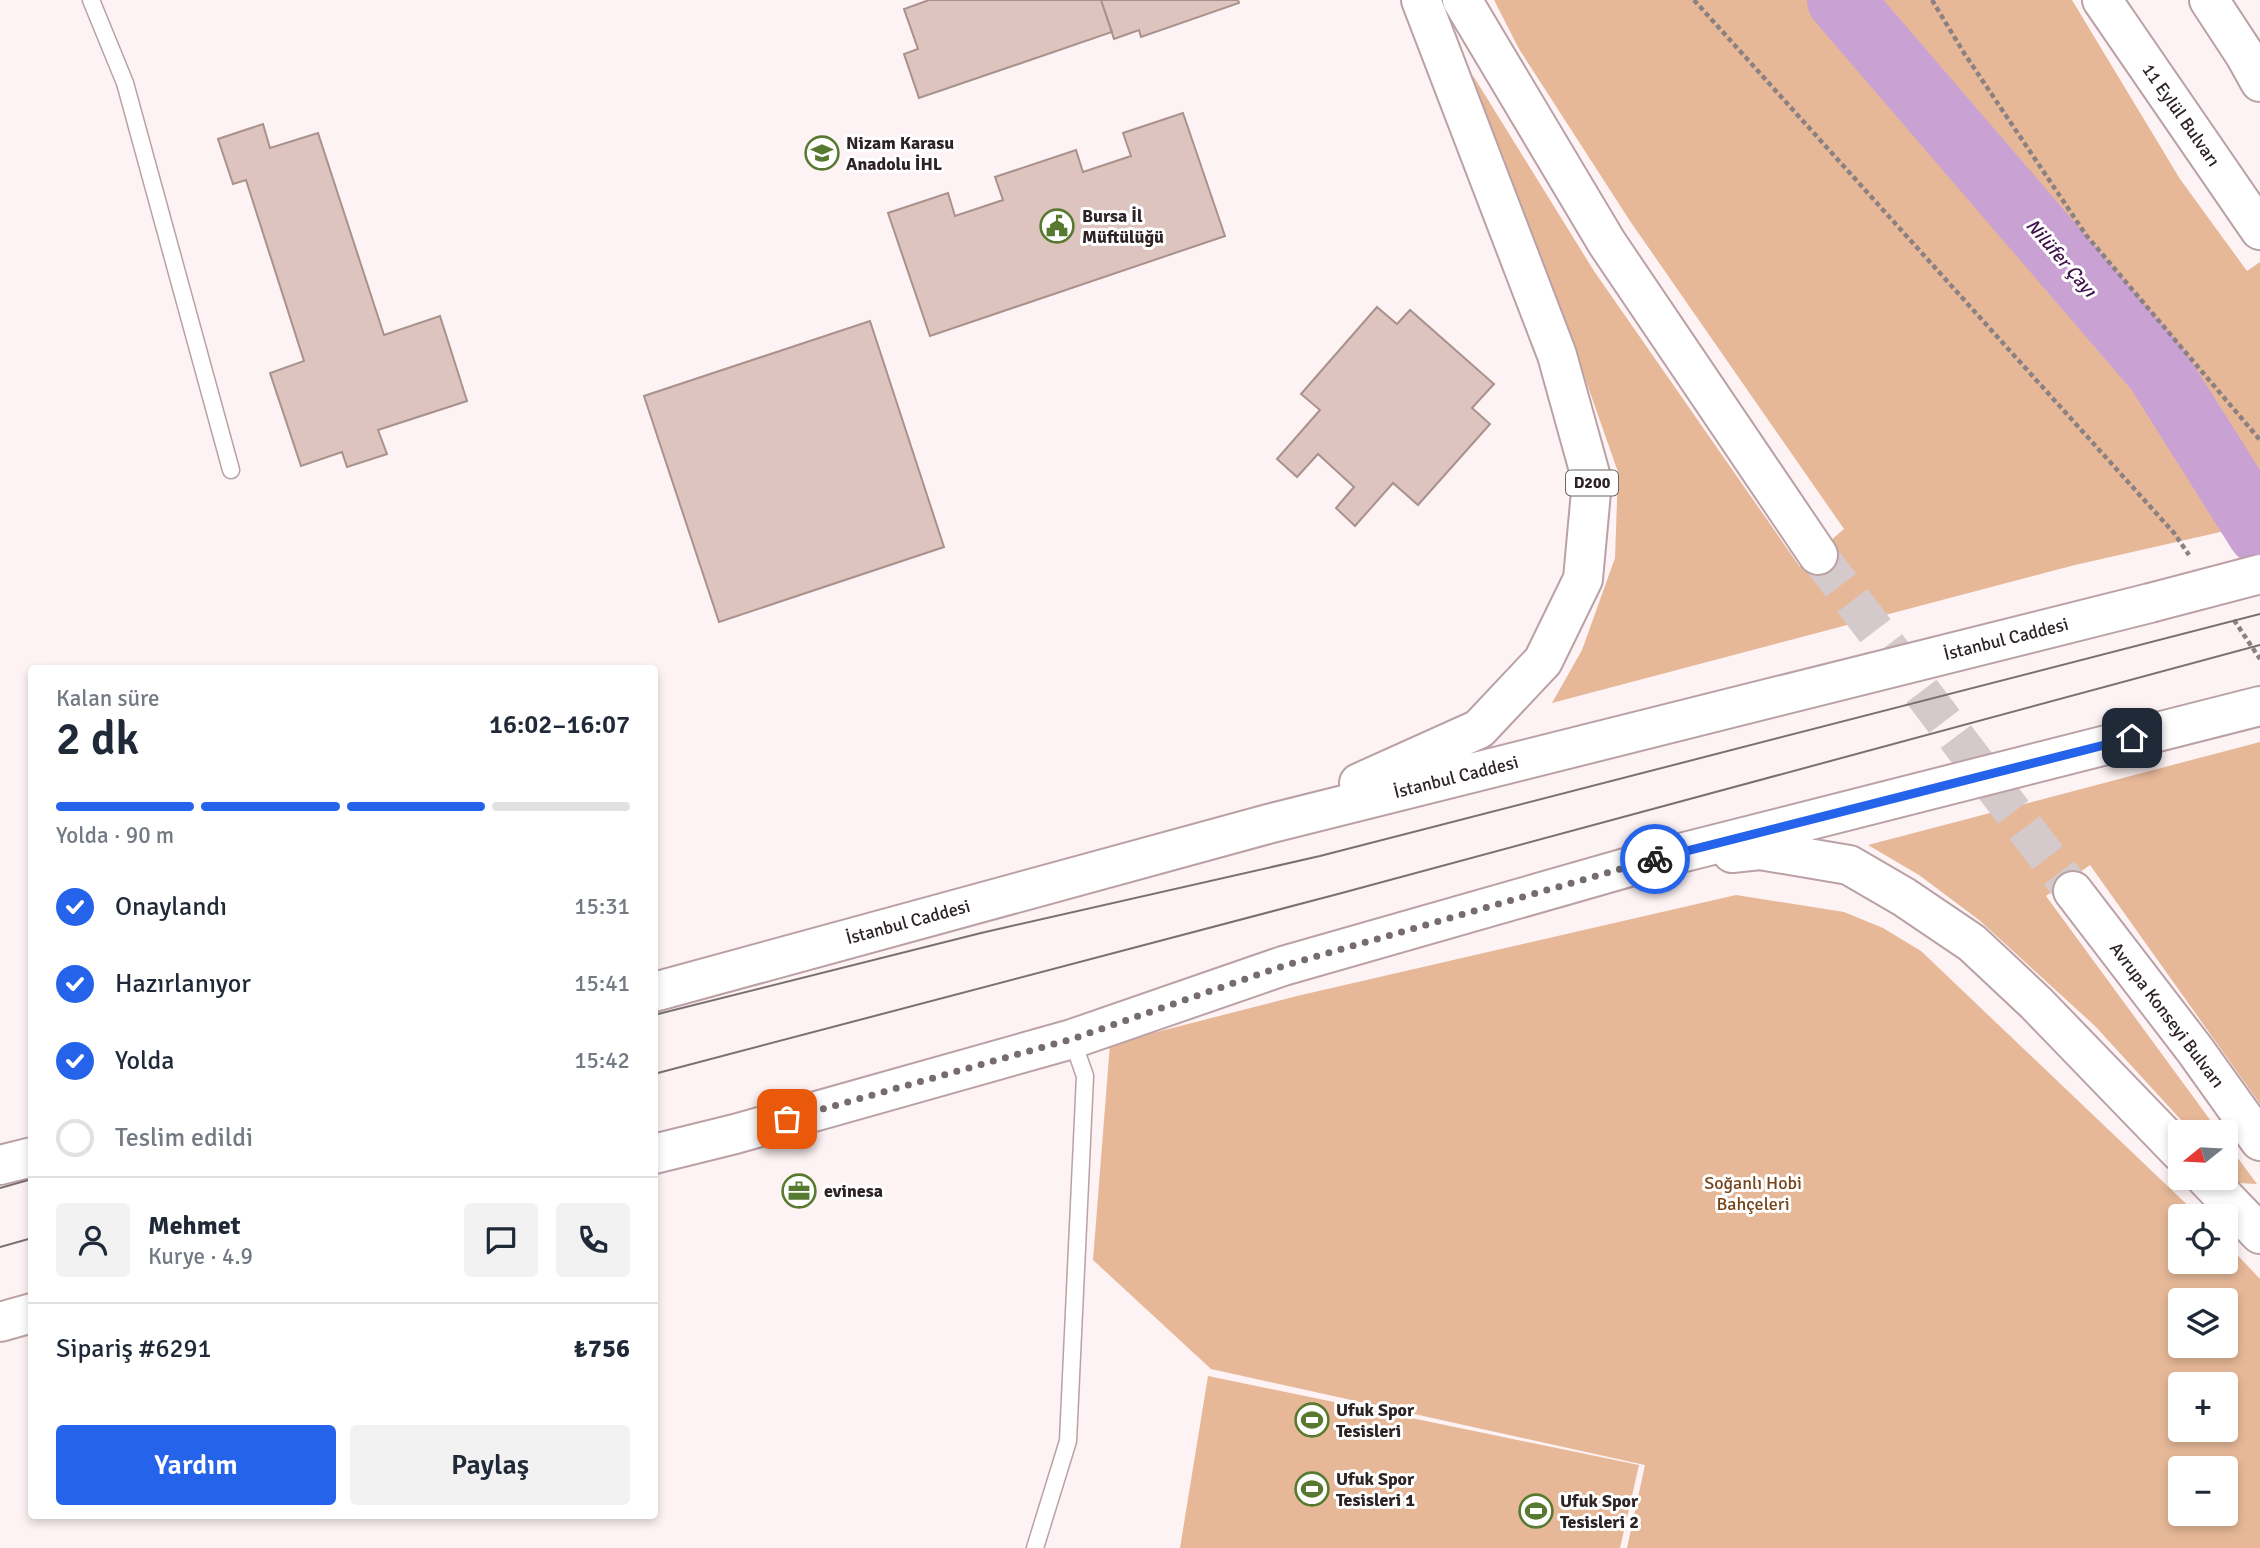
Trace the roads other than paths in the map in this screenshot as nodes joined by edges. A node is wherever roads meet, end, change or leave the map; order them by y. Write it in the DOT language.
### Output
graph roads {
  1 [pos="91,0"];
  2 [pos="1421,0"];
  3 [pos="1462,0"];
  4 [pos="2102,0"];
  5 [pos="2209,0"];
  6 [pos="2260,82"];
  7 [pos="2260,230"];
  8 [pos="231,470"];
  9 [pos="1818,555"];
  10 [pos="2260,574"];
  11 [pos="2260,706"];
  12 [pos="1268,824"];
  13 [pos="1657,859"];
  14 [pos="2073,891"];
  15 [pos="658,991"];
  16 [pos="1072,1039"];
  17 [pos="2168,1140"];
  18 [pos="2260,1141"];
  19 [pos="658,1153"];
  20 [pos="28,1158"];
  21 [pos="0,1165"];
  22 [pos="2218,1190"];
  23 [pos="2260,1234"];
  24 [pos="28,1314"];
  25 [pos="0,1322"];
  26 [pos="1035,1548"];
  1 -- 8 [label="lane"];
  2 -- 12 [label="main road, D200"];
  3 -- 9 [label="main road"];
  4 -- 7 [label="main road, 11 Eylül Bulvarı"];
  5 -- 6 [label="main road"];
  10 -- 12 [label="main road, İstanbul Caddesi, bridge"];
  11 -- 13 [label="main road"];
  12 -- 15 [label="main road, İstanbul Caddesi"];
  13 -- 16 [label="main road"];
  13 -- 17 [label="main road"];
  14 -- 18 [label="main road, Avrupa Konseyi Bulvarı"];
  16 -- 19 [label="main road"];
  16 -- 26 [label="lane"];
  20 -- 21 [label="main road"];
  22 -- 23 [label="main road"];
  24 -- 25 [label="main road"];
}
